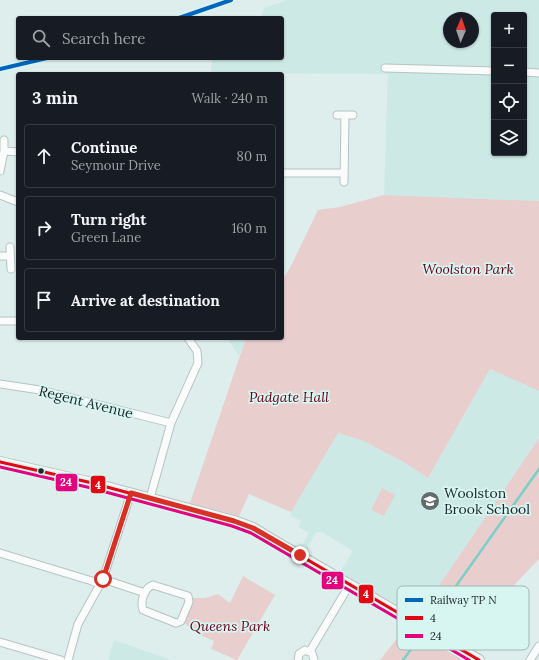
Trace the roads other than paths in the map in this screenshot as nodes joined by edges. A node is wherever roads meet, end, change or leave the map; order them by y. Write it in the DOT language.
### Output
graph roads {
  1 [pos="385,68"];
  2 [pos="491,71"];
  3 [pos="527,72"];
  4 [pos="539,72"];
  5 [pos="337,115"];
  6 [pos="345,115"];
  7 [pos="353,115"];
  8 [pos="4,140"];
  9 [pos="4,152"];
  10 [pos="16,152"];
  11 [pos="0,171"];
  12 [pos="284,173"];
  13 [pos="344,173"];
  14 [pos="344,182"];
  15 [pos="0,195"];
  16 [pos="16,201"];
  17 [pos="10,247"];
  18 [pos="0,256"];
  19 [pos="9,256"];
  20 [pos="11,269"];
  21 [pos="0,321"];
  22 [pos="16,321"];
  23 [pos="189,340"];
  24 [pos="0,384"];
  25 [pos="171,423"];
  26 [pos="0,462"];
  27 [pos="131,493"];
  28 [pos="150,498"];
  29 [pos="0,553"];
  30 [pos="102,582"];
  31 [pos="350,584"];
  32 [pos="145,593"];
  33 [pos="397,611"];
  34 [pos="0,642"];
  35 [pos="539,646"];
  36 [pos="462,650"];
  37 [pos="310,651"];
  38 [pos="61,660"];
  39 [pos="68,660"];
  40 [pos="298,660"];
  41 [pos="314,660"];
  42 [pos="479,660"];
  43 [pos="530,660"];
  1 -- 2 [label="street"];
  3 -- 4 [label="street"];
  5 -- 6 [label="street"];
  6 -- 7 [label="street"];
  6 -- 13 [label="street"];
  8 -- 9 [label="street"];
  9 -- 10 [label="street"];
  9 -- 11 [label="street"];
  12 -- 13 [label="street"];
  13 -- 14 [label="street"];
  15 -- 16 [label="street"];
  17 -- 19 [label="street"];
  18 -- 19 [label="street"];
  19 -- 20 [label="street"];
  21 -- 22 [label="street"];
  23 -- 25 [label="street"];
  24 -- 25 [label="street, Regent Avenue"];
  25 -- 28 [label="street"];
  26 -- 27 [label="street"];
  27 -- 28 [label="street"];
  27 -- 30 [label="street"];
  28 -- 31 [label="street"];
  29 -- 30 [label="street"];
  30 -- 32 [label="street"];
  30 -- 39 [label="street"];
  31 -- 33 [label="street"];
  31 -- 37 [label="street"];
  32 -- 32 [label="street"];
  34 -- 38 [label="street"];
  35 -- 43 [label="street"];
  36 -- 42 [label="street"];
  37 -- 40 [label="street"];
  37 -- 41 [label="street"];
}
